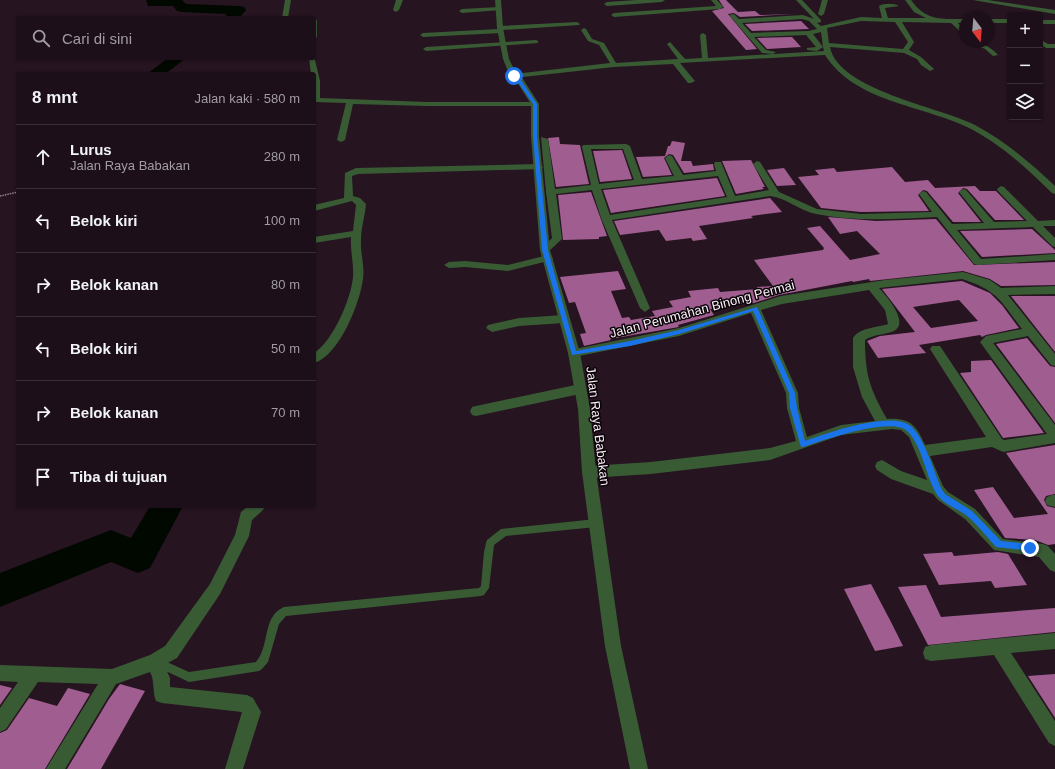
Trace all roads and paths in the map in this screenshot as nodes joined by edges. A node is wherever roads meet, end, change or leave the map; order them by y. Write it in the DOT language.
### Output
graph roads {
  1 [pos="288,0"];
  2 [pos="400,0"];
  3 [pos="662,0"];
  4 [pos="714,0"];
  5 [pos="800,0"];
  6 [pos="825,0"];
  7 [pos="908,0"];
  8 [pos="976,0"];
  9 [pos="606,2"];
  10 [pos="499,5"];
  11 [pos="896,6"];
  12 [pos="396,10"];
  13 [pos="462,11"];
  14 [pos="1055,12"];
  15 [pos="821,14"];
  16 [pos="732,15"];
  17 [pos="285,16"];
  18 [pos="885,19"];
  19 [pos="898,19"];
  20 [pos="935,20"];
  21 [pos="738,21"];
  22 [pos="953,21"];
  23 [pos="959,21"];
  24 [pos="995,21"];
  25 [pos="1007,21"];
  26 [pos="1043,22"];
  27 [pos="1055,22"];
  28 [pos="577,24"];
  29 [pos="824,27"];
  30 [pos="959,28"];
  31 [pos="501,30"];
  32 [pos="584,30"];
  33 [pos="808,33"];
  34 [pos="423,35"];
  35 [pos="703,35"];
  36 [pos="750,35"];
  37 [pos="536,42"];
  38 [pos="503,44"];
  39 [pos="670,44"];
  40 [pos="1043,44"];
  41 [pos="1055,46"];
  42 [pos="820,48"];
  43 [pos="987,48"];
  44 [pos="426,49"];
  45 [pos="828,49"];
  46 [pos="905,51"];
  47 [pos="994,55"];
  48 [pos="705,58"];
  49 [pos="312,60"];
  50 [pos="682,60"];
  51 [pos="674,61"];
  52 [pos="614,65"];
  53 [pos="930,69"];
  54 [pos="314,72"];
  55 [pos="514,76"];
  56 [pos="691,81"];
  57 [pos="316,98"];
  58 [pos="350,102"];
  59 [pos="535,104"];
  60 [pos="544,139"];
  61 [pos="340,140"];
  62 [pos="670,158"];
  63 [pos="718,164"];
  64 [pos="757,164"];
  65 [pos="538,167"];
  66 [pos="721,173"];
  67 [pos="680,178"];
  68 [pos="639,182"];
  69 [pos="596,188"];
  70 [pos="1001,189"];
  71 [pos="1055,191"];
  72 [pos="16,192"];
  73 [pos="550,192"];
  74 [pos="963,192"];
  75 [pos="775,193"];
  76 [pos="923,194"];
  77 [pos="0,196"];
  78 [pos="350,198"];
  79 [pos="732,199"];
  80 [pos="316,208"];
  81 [pos="939,214"];
  82 [pos="606,218"];
  83 [pos="1035,223"];
  84 [pos="1055,223"];
  85 [pos="992,226"];
  86 [pos="949,227"];
  87 [pos="358,233"];
  88 [pos="316,240"];
  89 [pos="1055,244"];
  90 [pos="546,254"];
  91 [pos="1055,257"];
  92 [pos="449,266"];
  93 [pos="871,286"];
  94 [pos="1051,290"];
  95 [pos="999,292"];
  96 [pos="1055,299"];
  97 [pos="645,308"];
  98 [pos="755,309"];
  99 [pos="564,319"];
  100 [pos="492,328"];
  101 [pos="1030,331"];
  102 [pos="936,349"];
  103 [pos="574,353"];
  104 [pos="316,358"];
  105 [pos="1055,362"];
  106 [pos="580,388"];
  107 [pos="476,411"];
  108 [pos="884,424"];
  109 [pos="1055,435"];
  110 [pos="1055,438"];
  111 [pos="994,441"];
  112 [pos="803,444"];
  113 [pos="922,451"];
  114 [pos="882,466"];
  115 [pos="589,472"];
  116 [pos="938,490"];
  117 [pos="256,508"];
  118 [pos="596,523"];
  119 [pos="1055,565"];
  120 [pos="1055,641"];
  121 [pos="998,647"];
  122 [pos="931,653"];
  123 [pos="154,662"];
  124 [pos="0,673"];
  125 [pos="34,673"];
  126 [pos="109,678"];
  127 [pos="0,723"];
  128 [pos="1055,737"];
  129 [pos="55,769"];
  130 [pos="234,769"];
  131 [pos="640,769"];
  1 -- 17 [label="street"];
  2 -- 12 [label="street"];
  3 -- 9 [label="street"];
  4 -- 9 [label="street"];
  5 -- 29 [label="street"];
  6 -- 15 [label="street"];
  7 -- 20 [label="street"];
  8 -- 14 [label="street"];
  10 -- 13 [label="street"];
  10 -- 31 [label="street"];
  11 -- 18 [label="street"];
  16 -- 21 [label="street"];
  18 -- 19 [label="street"];
  18 -- 29 [label="street"];
  19 -- 20 [label="street"];
  19 -- 46 [label="street"];
  20 -- 22 [label="street"];
  21 -- 33 [label="street"];
  21 -- 36 [label="street"];
  22 -- 23 [label="street"];
  22 -- 30 [label="street"];
  24 -- 25 [label="street"];
  26 -- 27 [label="street"];
  28 -- 31 [label="street"];
  29 -- 45 [label="street"];
  31 -- 34 [label="street"];
  31 -- 38 [label="street"];
  32 -- 52 [label="street"];
  33 -- 36 [label="street"];
  33 -- 42 [label="street"];
  35 -- 48 [label="street"];
  36 -- 42 [label="street"];
  37 -- 38 [label="street"];
  38 -- 44 [label="street"];
  38 -- 55 [label="street"];
  39 -- 50 [label="street"];
  40 -- 41 [label="street"];
  42 -- 45 [label="street"];
  43 -- 47 [label="street"];
  45 -- 46 [label="street"];
  45 -- 48 [label="street"];
  45 -- 71 [label="street"];
  46 -- 53 [label="street"];
  48 -- 50 [label="street"];
  49 -- 54 [label="street"];
  50 -- 51 [label="street"];
  51 -- 52 [label="street"];
  51 -- 56 [label="street"];
  52 -- 55 [label="street"];
  55 -- 59 [label="street"];
  57 -- 58 [label="street"];
  58 -- 59 [label="street"];
  58 -- 61 [label="street"];
  59 -- 65 [label="street, Jalan Raya Babakan"];
  60 -- 73 [label="street"];
  62 -- 67 [label="street"];
  63 -- 66 [label="street"];
  64 -- 75 [label="street"];
  65 -- 78 [label="street"];
  65 -- 90 [label="street, Jalan Raya Babakan"];
  66 -- 67 [label="street"];
  66 -- 79 [label="street"];
  67 -- 68 [label="street"];
  68 -- 69 [label="street"];
  68 -- 69 [label="street"];
  69 -- 73 [label="street"];
  69 -- 82 [label="street"];
  70 -- 83 [label="street"];
  72 -- 77 [label="path"];
  73 -- 90 [label="street"];
  74 -- 85 [label="street"];
  75 -- 79 [label="street"];
  75 -- 81 [label="street"];
  76 -- 81 [label="street"];
  78 -- 80 [label="street"];
  78 -- 87 [label="street"];
  79 -- 82 [label="street"];
  81 -- 86 [label="street"];
  82 -- 97 [label="street"];
  83 -- 84 [label="street"];
  83 -- 85 [label="street"];
  83 -- 89 [label="street"];
  85 -- 86 [label="street"];
  86 -- 91 [label="street"];
  87 -- 88 [label="street"];
  87 -- 104 [label="street"];
  90 -- 92 [label="street"];
  90 -- 99 [label="street, Jalan Raya Babakan"];
  93 -- 95 [label="street, Jalan Perumahan Binong Permai"];
  93 -- 98 [label="street, Jalan Perumahan Binong Permai"];
  93 -- 108 [label="street"];
  94 -- 95 [label="street"];
  94 -- 96 [label="street"];
  95 -- 101 [label="street, Jalan Perumahan Binong Permai"];
  98 -- 103 [label="street, Jalan Perumahan Binong Permai"];
  98 -- 112 [label="street"];
  99 -- 100 [label="street"];
  99 -- 103 [label="street, Jalan Raya Babakan"];
  101 -- 105 [label="street, Jalan Perumahan Binong Permai"];
  101 -- 109 [label="street"];
  102 -- 111 [label="street"];
  103 -- 106 [label="street, Jalan Raya Babakan"];
  106 -- 107 [label="street"];
  106 -- 115 [label="street, Jalan Raya Babakan"];
  108 -- 112 [label="street"];
  108 -- 113 [label="street"];
  110 -- 111 [label="street"];
  111 -- 113 [label="street"];
  112 -- 115 [label="street"];
  113 -- 116 [label="street"];
  114 -- 116 [label="street"];
  115 -- 118 [label="street, Jalan Raya Babakan"];
  116 -- 119 [label="street"];
  117 -- 123 [label="street"];
  118 -- 123 [label="lane"];
  118 -- 131 [label="street, Jalan Raya Babakan"];
  120 -- 121 [label="street"];
  121 -- 122 [label="street"];
  121 -- 128 [label="street"];
  123 -- 126 [label="street"];
  123 -- 130 [label="street"];
  124 -- 125 [label="street"];
  125 -- 126 [label="street"];
  125 -- 127 [label="street"];
  126 -- 129 [label="street"];
}
